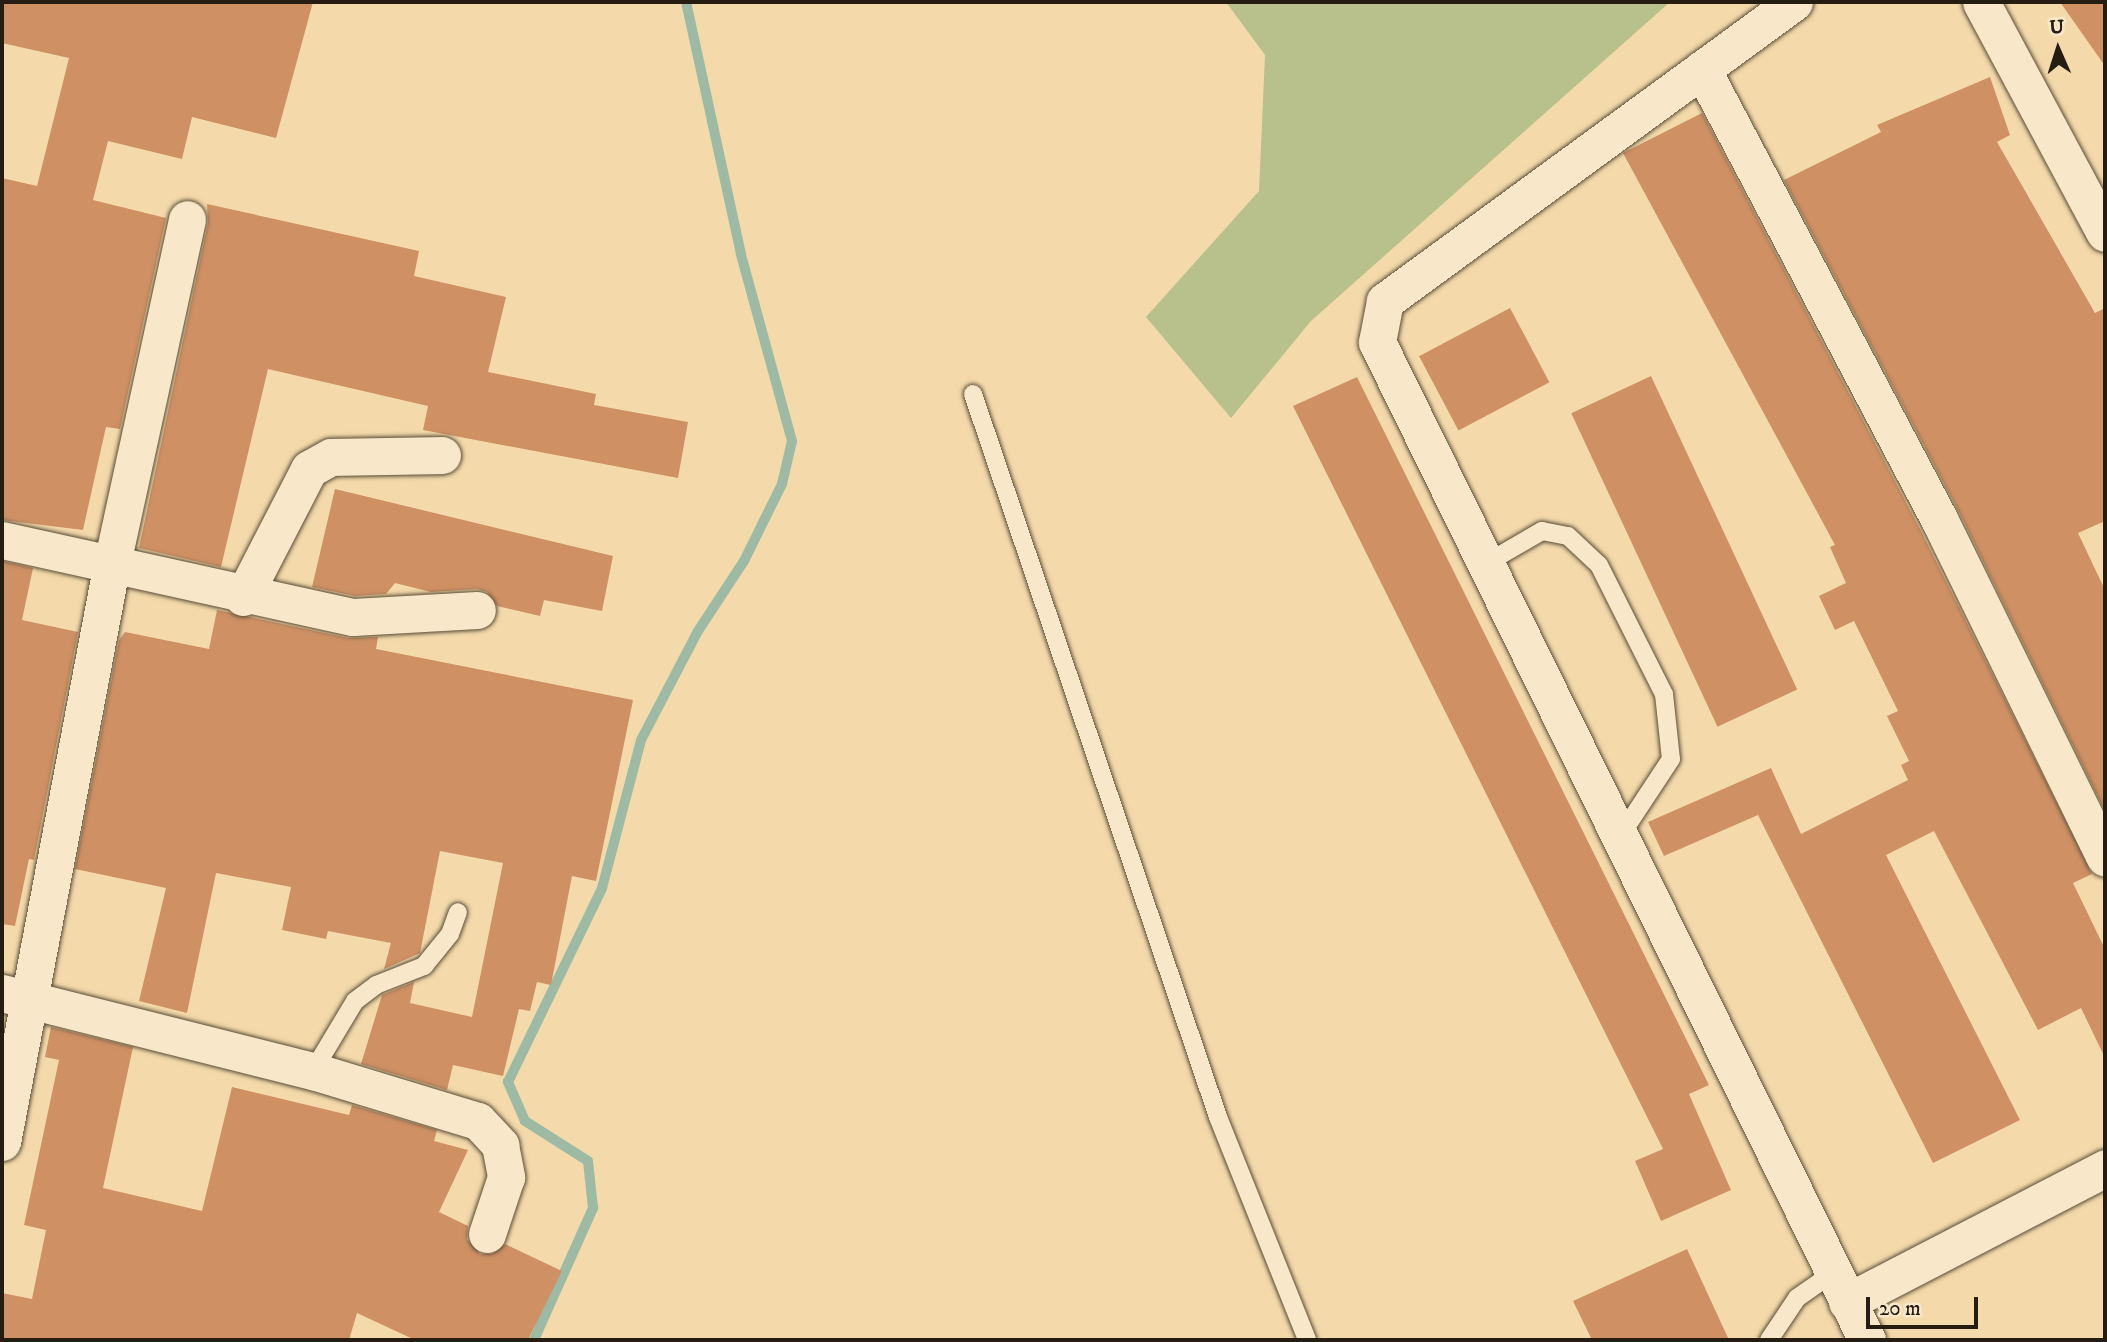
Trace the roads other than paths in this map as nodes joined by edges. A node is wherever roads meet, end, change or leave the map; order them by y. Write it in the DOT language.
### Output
graph roads {
  1 [pos="1794,2"];
  2 [pos="1981,2"];
  3 [pos="1702,69"];
  4 [pos="187,219"];
  5 [pos="2105,233"];
  6 [pos="973,394"];
  7 [pos="442,455"];
  8 [pos="2,540"];
  9 [pos="1485,564"];
  10 [pos="111,568"];
  11 [pos="243,597"];
  12 [pos="477,610"];
  13 [pos="1619,838"];
  14 [pos="2105,858"];
  15 [pos="458,912"];
  16 [pos="16,996"];
  17 [pos="313,1071"];
  18 [pos="2,1142"];
  19 [pos="2105,1168"];
  20 [pos="487,1234"];
  21 [pos="1840,1288"];
  22 [pos="1307,1340"];
  23 [pos="1769,1340"];
  24 [pos="1867,1340"];
  1 -- 3 [label="street"];
  2 -- 5 [label="street"];
  3 -- 9 [label="street"];
  3 -- 14 [label="street"];
  4 -- 10 [label="street"];
  6 -- 22 [label="lane"];
  7 -- 11 [label="street"];
  8 -- 10 [label="street"];
  9 -- 13 [label="street"];
  9 -- 13 [label="lane"];
  10 -- 11 [label="street"];
  10 -- 16 [label="street"];
  11 -- 12 [label="street"];
  13 -- 21 [label="street"];
  15 -- 17 [label="lane"];
  16 -- 17 [label="street"];
  16 -- 18 [label="street"];
  17 -- 20 [label="street"];
  19 -- 21 [label="street"];
  21 -- 23 [label="lane"];
  21 -- 24 [label="street"];
}
